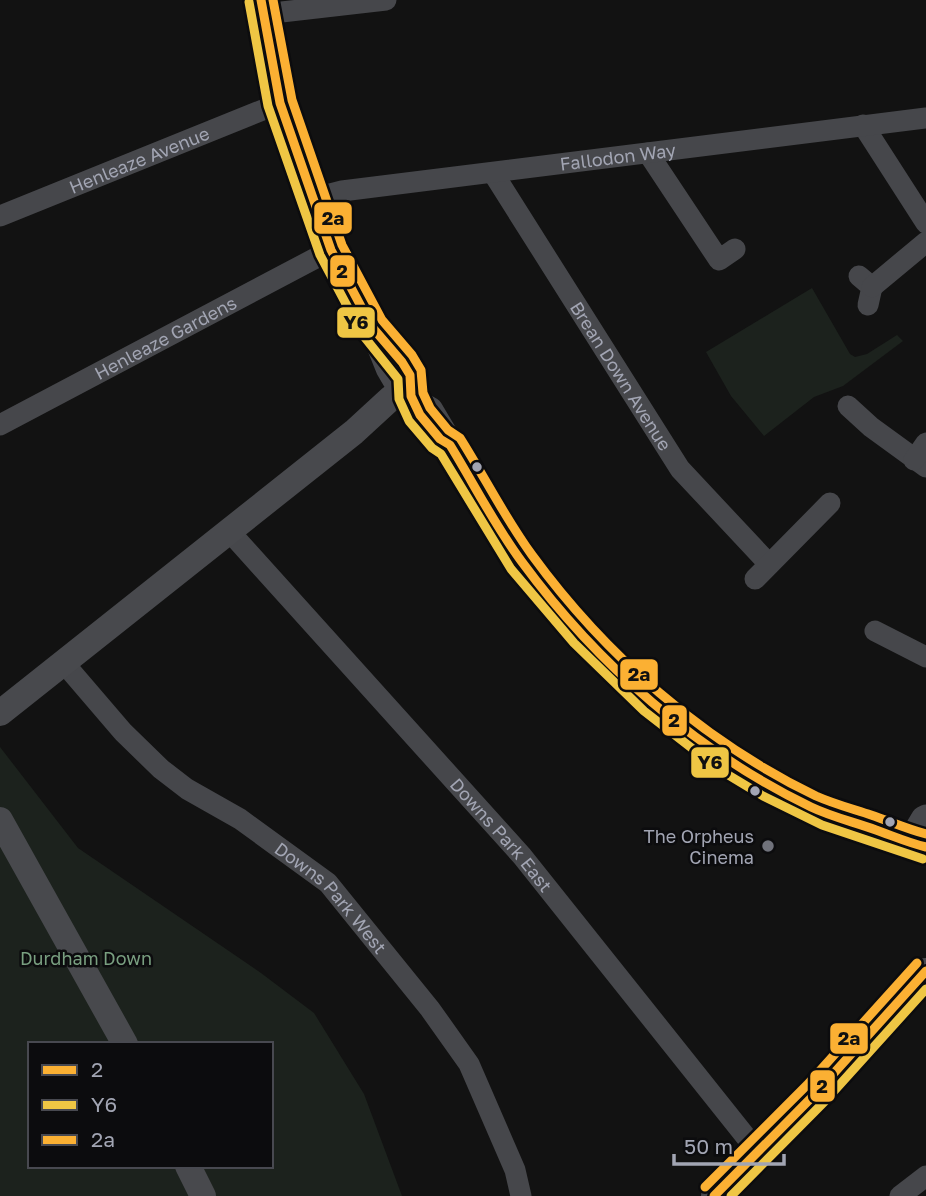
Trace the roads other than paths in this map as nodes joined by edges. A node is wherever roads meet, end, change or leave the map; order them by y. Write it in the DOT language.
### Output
graph roads {
  1 [pos="386,0"];
  2 [pos="262,7"];
  3 [pos="280,103"];
  4 [pos="926,118"];
  5 [pos="863,125"];
  6 [pos="648,153"];
  7 [pos="493,173"];
  8 [pos="311,199"];
  9 [pos="0,216"];
  10 [pos="926,223"];
  11 [pos="926,242"];
  12 [pos="331,250"];
  13 [pos="735,250"];
  14 [pos="866,289"];
  15 [pos="411,396"];
  16 [pos="848,406"];
  17 [pos="0,425"];
  18 [pos="922,456"];
  19 [pos="830,503"];
  20 [pos="229,531"];
  21 [pos="875,631"];
  22 [pos="926,657"];
  23 [pos="63,662"];
  24 [pos="0,713"];
  25 [pos="926,815"];
  26 [pos="0,820"];
  27 [pos="916,845"];
  28 [pos="923,984"];
  29 [pos="124,1042"];
  30 [pos="758,1152"];
  31 [pos="189,1168"];
  32 [pos="926,1175"];
  33 [pos="203,1196"];
  34 [pos="521,1196"];
  35 [pos="714,1196"];
  36 [pos="900,1196"];
  1 -- 2 [label="street"];
  2 -- 3 [label="main road"];
  3 -- 8 [label="main road"];
  3 -- 9 [label="street, Henleaze Avenue"];
  4 -- 5 [label="street, Fallodon Way"];
  5 -- 6 [label="street, Fallodon Way"];
  5 -- 10 [label="street"];
  6 -- 7 [label="street, Fallodon Way"];
  6 -- 13 [label="street"];
  7 -- 8 [label="street, Fallodon Way"];
  7 -- 19 [label="street, Brean Down Avenue"];
  8 -- 12 [label="main road"];
  11 -- 14 [label="street"];
  12 -- 15 [label="main road"];
  12 -- 17 [label="street, Henleaze Gardens"];
  15 -- 20 [label="main road"];
  15 -- 27 [label="street"];
  16 -- 18 [label="street"];
  20 -- 23 [label="main road"];
  20 -- 30 [label="street, Downs Park East"];
  21 -- 22 [label="street"];
  23 -- 24 [label="main road"];
  23 -- 34 [label="street, Downs Park West"];
  25 -- 27 [label="street"];
  26 -- 29 [label="main road"];
  28 -- 30 [label="main road"];
  30 -- 35 [label="main road"];
  31 -- 33 [label="main road"];
  32 -- 36 [label="street"];
}
